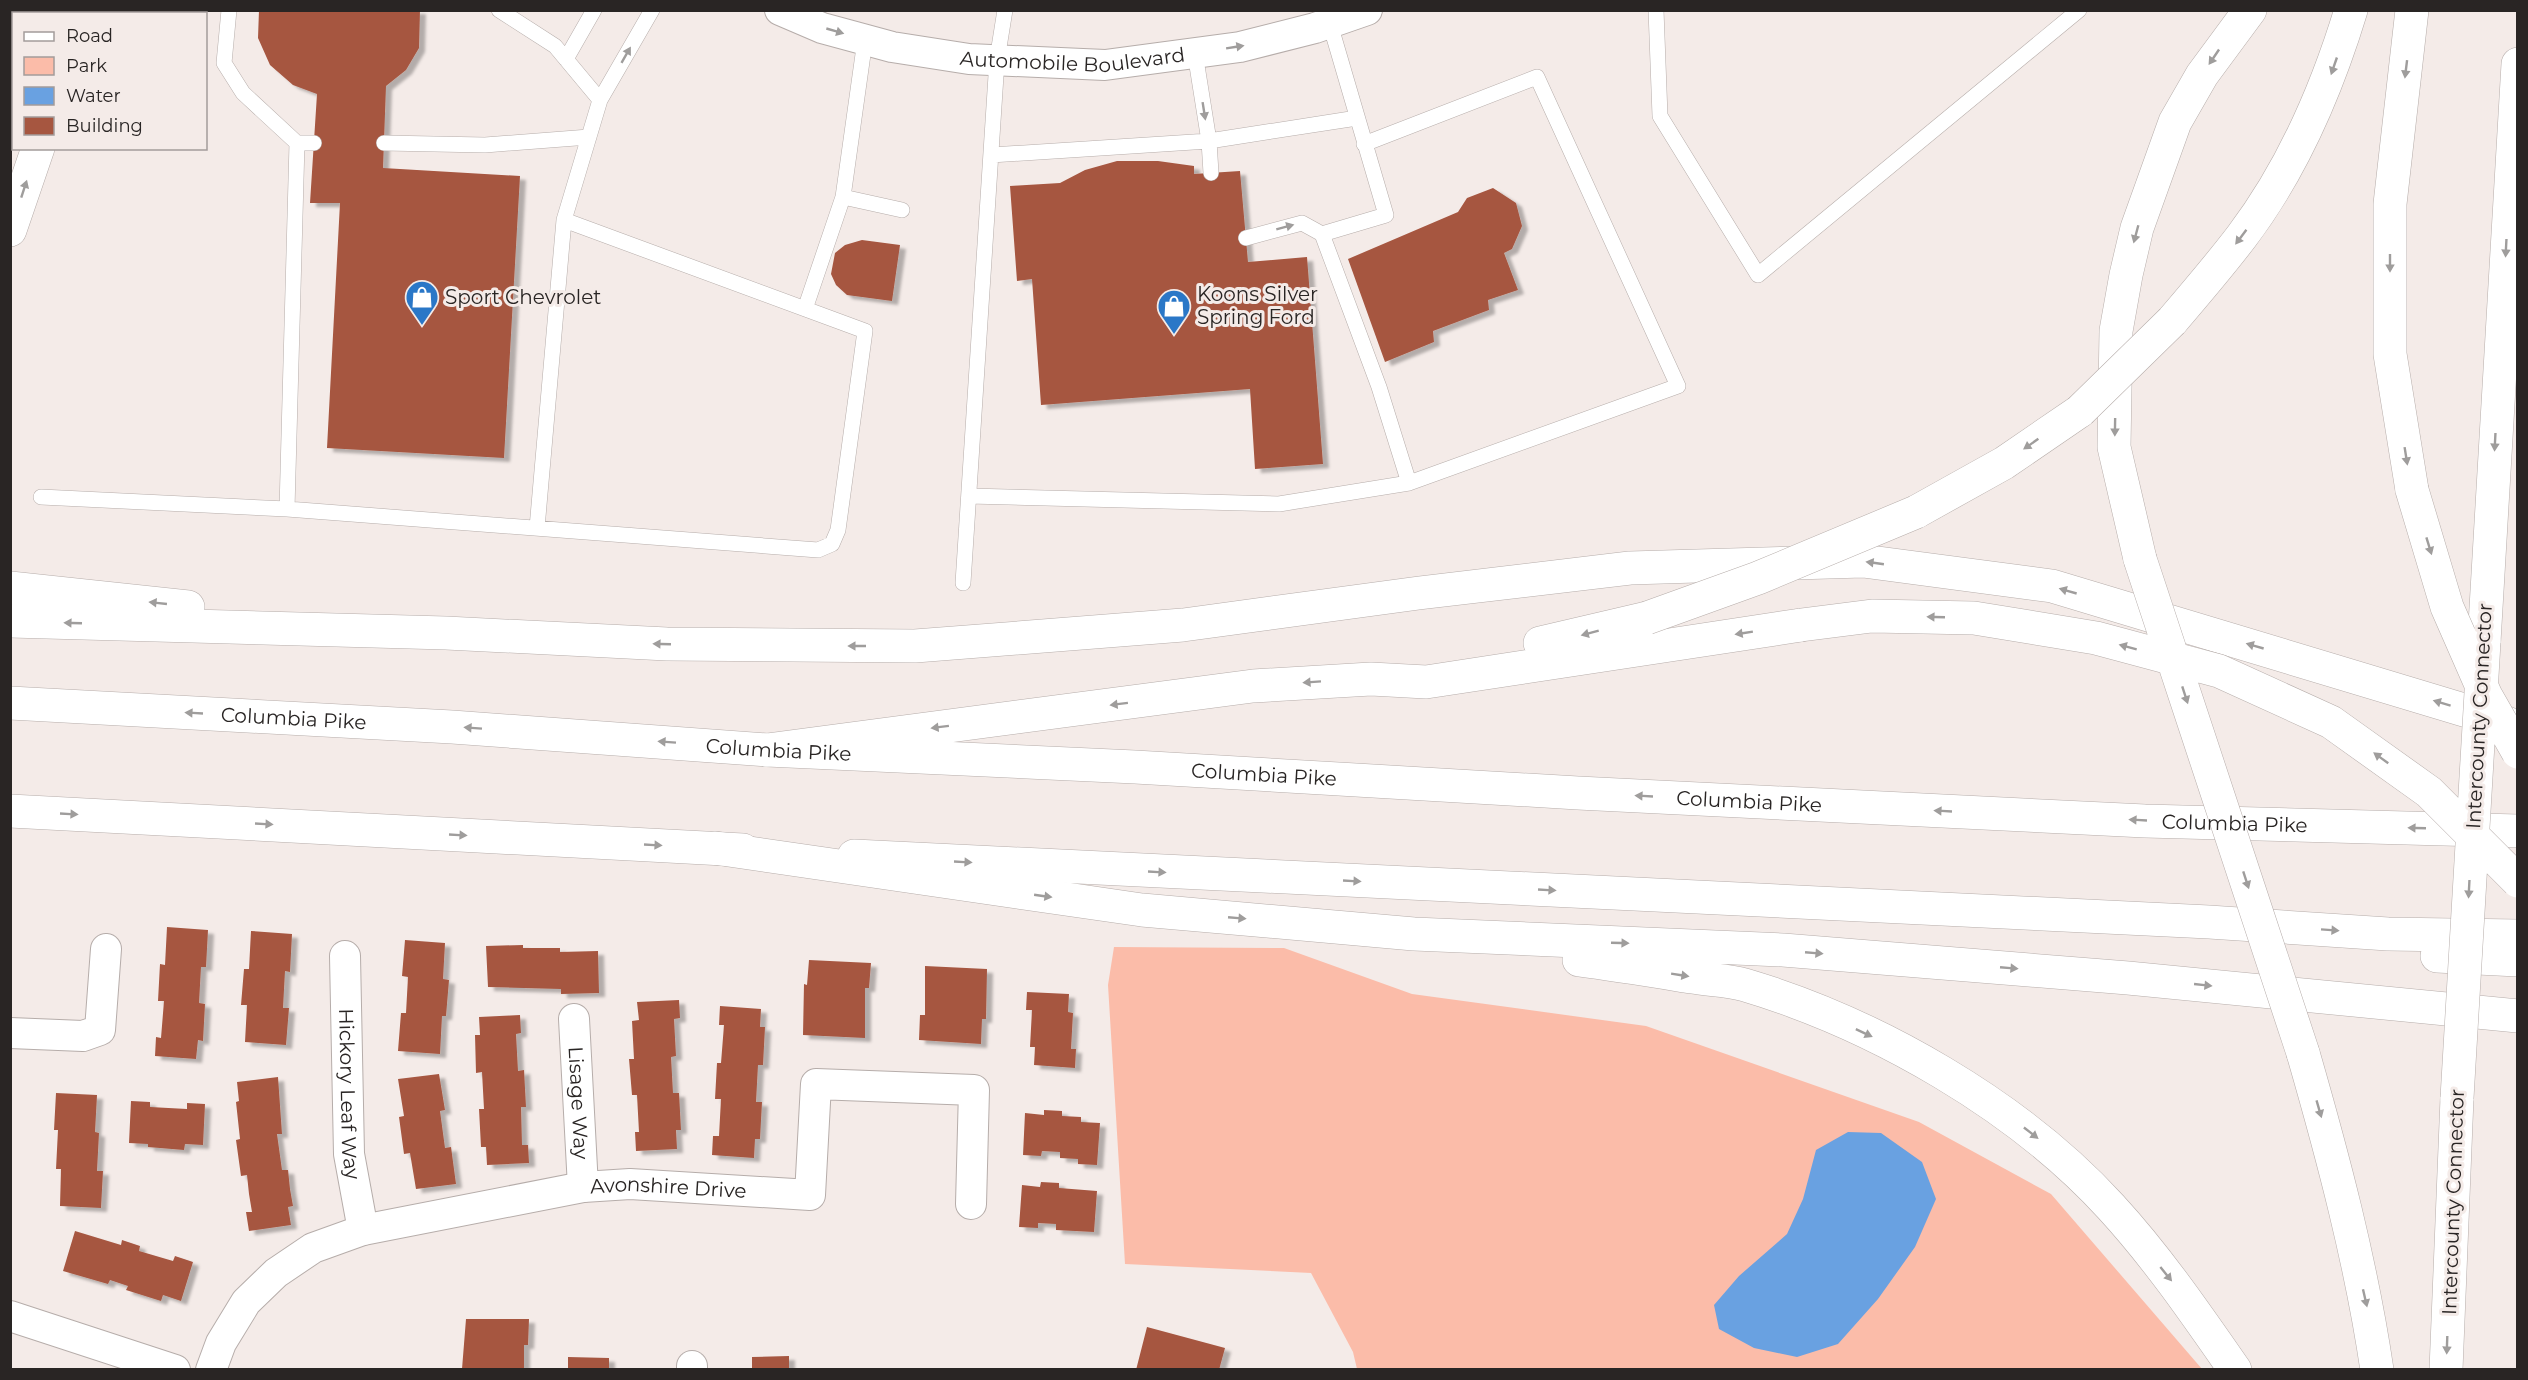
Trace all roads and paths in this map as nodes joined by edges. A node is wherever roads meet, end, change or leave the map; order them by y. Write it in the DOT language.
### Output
graph roads {
  1 [pos="229,10"];
  2 [pos="499,10"];
  3 [pos="594,10"];
  4 [pos="652,10"];
  5 [pos="780,10"];
  6 [pos="1005,10"];
  7 [pos="1367,10"];
  8 [pos="1656,10"];
  9 [pos="2079,10"];
  10 [pos="2250,10"];
  11 [pos="2351,10"];
  12 [pos="2412,10"];
  13 [pos="1328,17"];
  14 [pos="865,40"];
  15 [pos="1195,53"];
  16 [pos="566,59"];
  17 [pos="997,60"];
  18 [pos="2517,64"];
  19 [pos="600,100"];
  20 [pos="1357,118"];
  21 [pos="590,136"];
  22 [pos="1209,141"];
  23 [pos="297,143"];
  24 [pos="314,143"];
  25 [pos="384,143"];
  26 [pos="1364,144"];
  27 [pos="37,150"];
  28 [pos="991,155"];
  29 [pos="1211,173"];
  30 [pos="843,197"];
  31 [pos="902,210"];
  32 [pos="564,220"];
  33 [pos="10,230"];
  34 [pos="1322,234"];
  35 [pos="1246,238"];
  36 [pos="805,309"];
  37 [pos="1409,483"];
  38 [pos="969,496"];
  39 [pos="41,497"];
  40 [pos="287,509"];
  41 [pos="537,528"];
  42 [pos="963,583"];
  43 [pos="10,588"];
  44 [pos="10,621"];
  45 [pos="446,633"];
  46 [pos="1371,679"];
  47 [pos="10,703"];
  48 [pos="2517,726"];
  49 [pos="768,750"];
  50 [pos="2517,752"];
  51 [pos="10,811"];
  52 [pos="2517,831"];
  53 [pos="715,848"];
  54 [pos="2517,881"];
  55 [pos="2209,922"];
  56 [pos="1414,934"];
  57 [pos="2517,936"];
  58 [pos="106,949"];
  59 [pos="345,956"];
  60 [pos="2517,960"];
  61 [pos="2517,1016"];
  62 [pos="574,1019"];
  63 [pos="10,1033"];
  64 [pos="583,1187"];
  65 [pos="971,1204"];
  66 [pos="363,1230"];
  67 [pos="10,1316"];
  68 [pos="175,1370"];
  69 [pos="211,1370"];
  70 [pos="2235,1370"];
  71 [pos="2377,1370"];
  72 [pos="2446,1370"];
  1 -- 23 [label="lane"];
  2 -- 16 [label="lane"];
  3 -- 16 [label="lane"];
  19 -- 4 [label="lane, one-way"];
  5 -- 14 [label="street, Automobile Boulevard, one-way"];
  6 -- 17 [label="lane"];
  7 -- 13 [label="street, Automobile Boulevard"];
  8 -- 9 [label="lane"];
  10 -- 71 [label="main road, one-way, bridge"];
  11 -- 46 [label="main road, one-way, bridge"];
  12 -- 50 [label="main road, one-way, bridge"];
  15 -- 13 [label="street, Automobile Boulevard, one-way"];
  13 -- 20 [label="lane"];
  14 -- 17 [label="street, Automobile Boulevard"];
  14 -- 30 [label="lane"];
  15 -- 17 [label="street, Automobile Boulevard"];
  15 -- 22 [label="lane, one-way"];
  16 -- 19 [label="lane"];
  17 -- 28 [label="lane"];
  18 -- 72 [label="main road, Intercounty Connector, one-way, bridge"];
  19 -- 21 [label="lane"];
  20 -- 22 [label="lane"];
  20 -- 26 [label="lane"];
  21 -- 25 [label="lane"];
  21 -- 32 [label="lane"];
  22 -- 28 [label="lane"];
  22 -- 29 [label="lane"];
  23 -- 24 [label="lane"];
  23 -- 40 [label="lane"];
  26 -- 34 [label="lane"];
  26 -- 37 [label="lane"];
  33 -- 27 [label="main road, one-way"];
  28 -- 38 [label="lane"];
  30 -- 31 [label="lane"];
  30 -- 36 [label="lane"];
  32 -- 36 [label="lane"];
  32 -- 41 [label="lane"];
  35 -- 34 [label="lane, one-way"];
  34 -- 37 [label="lane"];
  36 -- 41 [label="lane"];
  37 -- 38 [label="lane"];
  38 -- 42 [label="lane"];
  39 -- 40 [label="lane"];
  40 -- 41 [label="lane"];
  45 -- 43 [label="main road, one-way"];
  45 -- 44 [label="main road, one-way"];
  48 -- 45 [label="main road, one-way"];
  46 -- 49 [label="main road, one-way"];
  54 -- 46 [label="main road, one-way, bridge"];
  49 -- 47 [label="main road, Columbia Pike, one-way"];
  52 -- 49 [label="main road, Columbia Pike, one-way"];
  51 -- 53 [label="main road, one-way"];
  53 -- 55 [label="main road, one-way"];
  53 -- 56 [label="main road, one-way"];
  55 -- 57 [label="main road, one-way"];
  55 -- 60 [label="main road"];
  56 -- 61 [label="main road, one-way"];
  56 -- 70 [label="main road, one-way"];
  58 -- 63 [label="street"];
  59 -- 66 [label="street, Hickory Leaf Way"];
  62 -- 64 [label="street, Lisage Way"];
  64 -- 65 [label="street, Avonshire Drive"];
  64 -- 66 [label="street, Avonshire Drive"];
  66 -- 69 [label="street, Avonshire Drive"];
  67 -- 68 [label="street"];
}
